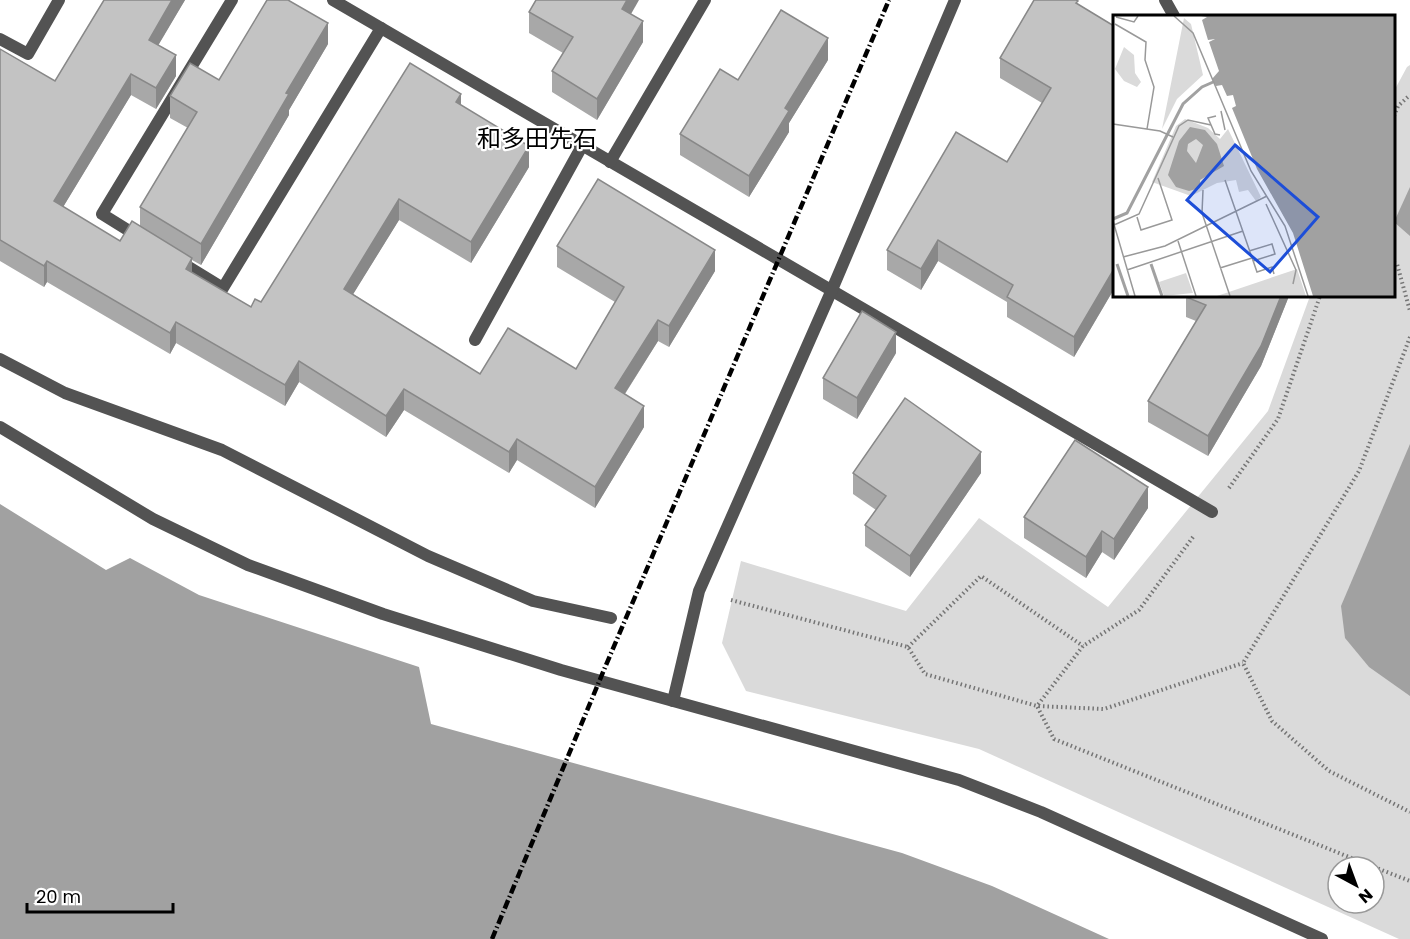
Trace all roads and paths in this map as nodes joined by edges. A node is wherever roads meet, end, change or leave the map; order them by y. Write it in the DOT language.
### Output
graph roads {
  1 [pos="59,0"];
  2 [pos="231,0"];
  3 [pos="333,0"];
  4 [pos="705,0"];
  5 [pos="955,0"];
  6 [pos="1165,0"];
  7 [pos="1173,15"];
  8 [pos="381,28"];
  9 [pos="0,39"];
  10 [pos="1410,95"];
  11 [pos="1395,114"];
  12 [pos="582,146"];
  13 [pos="610,162"];
  14 [pos="152,245"];
  15 [pos="173,258"];
  16 [pos="1395,263"];
  17 [pos="831,292"];
  18 [pos="1320,297"];
  19 [pos="1410,311"];
  20 [pos="1410,337"];
  21 [pos="475,340"];
  22 [pos="0,359"];
  23 [pos="0,427"];
  24 [pos="1212,512"];
  25 [pos="699,591"];
  26 [pos="610,618"];
  27 [pos="1083,646"];
  28 [pos="908,647"];
  29 [pos="1243,663"];
  30 [pos="673,701"];
  31 [pos="1037,706"];
  32 [pos="1410,812"];
  33 [pos="1344,855"];
  34 [pos="1386,872"];
  35 [pos="1410,882"];
  36 [pos="1322,939"];
  1 -- 9 [label="street"];
  2 -- 14 [label="street"];
  3 -- 8 [label="street"];
  4 -- 13 [label="street"];
  5 -- 17 [label="street"];
  6 -- 7 [label="street"];
  8 -- 12 [label="street"];
  8 -- 15 [label="street"];
  10 -- 11 [label="path"];
  12 -- 13 [label="street"];
  12 -- 21 [label="street"];
  13 -- 17 [label="street"];
  16 -- 19 [label="path"];
  17 -- 24 [label="street"];
  17 -- 25 [label="street"];
  18 -- 24 [label="path"];
  20 -- 29 [label="path"];
  22 -- 26 [label="street"];
  23 -- 30 [label="street"];
  24 -- 27 [label="path"];
  25 -- 28 [label="path"];
  25 -- 30 [label="street"];
  27 -- 28 [label="path"];
  27 -- 31 [label="path"];
  28 -- 31 [label="path"];
  29 -- 31 [label="path"];
  29 -- 32 [label="path"];
  30 -- 36 [label="street"];
  31 -- 33 [label="path"];
  34 -- 35 [label="path"];
}
